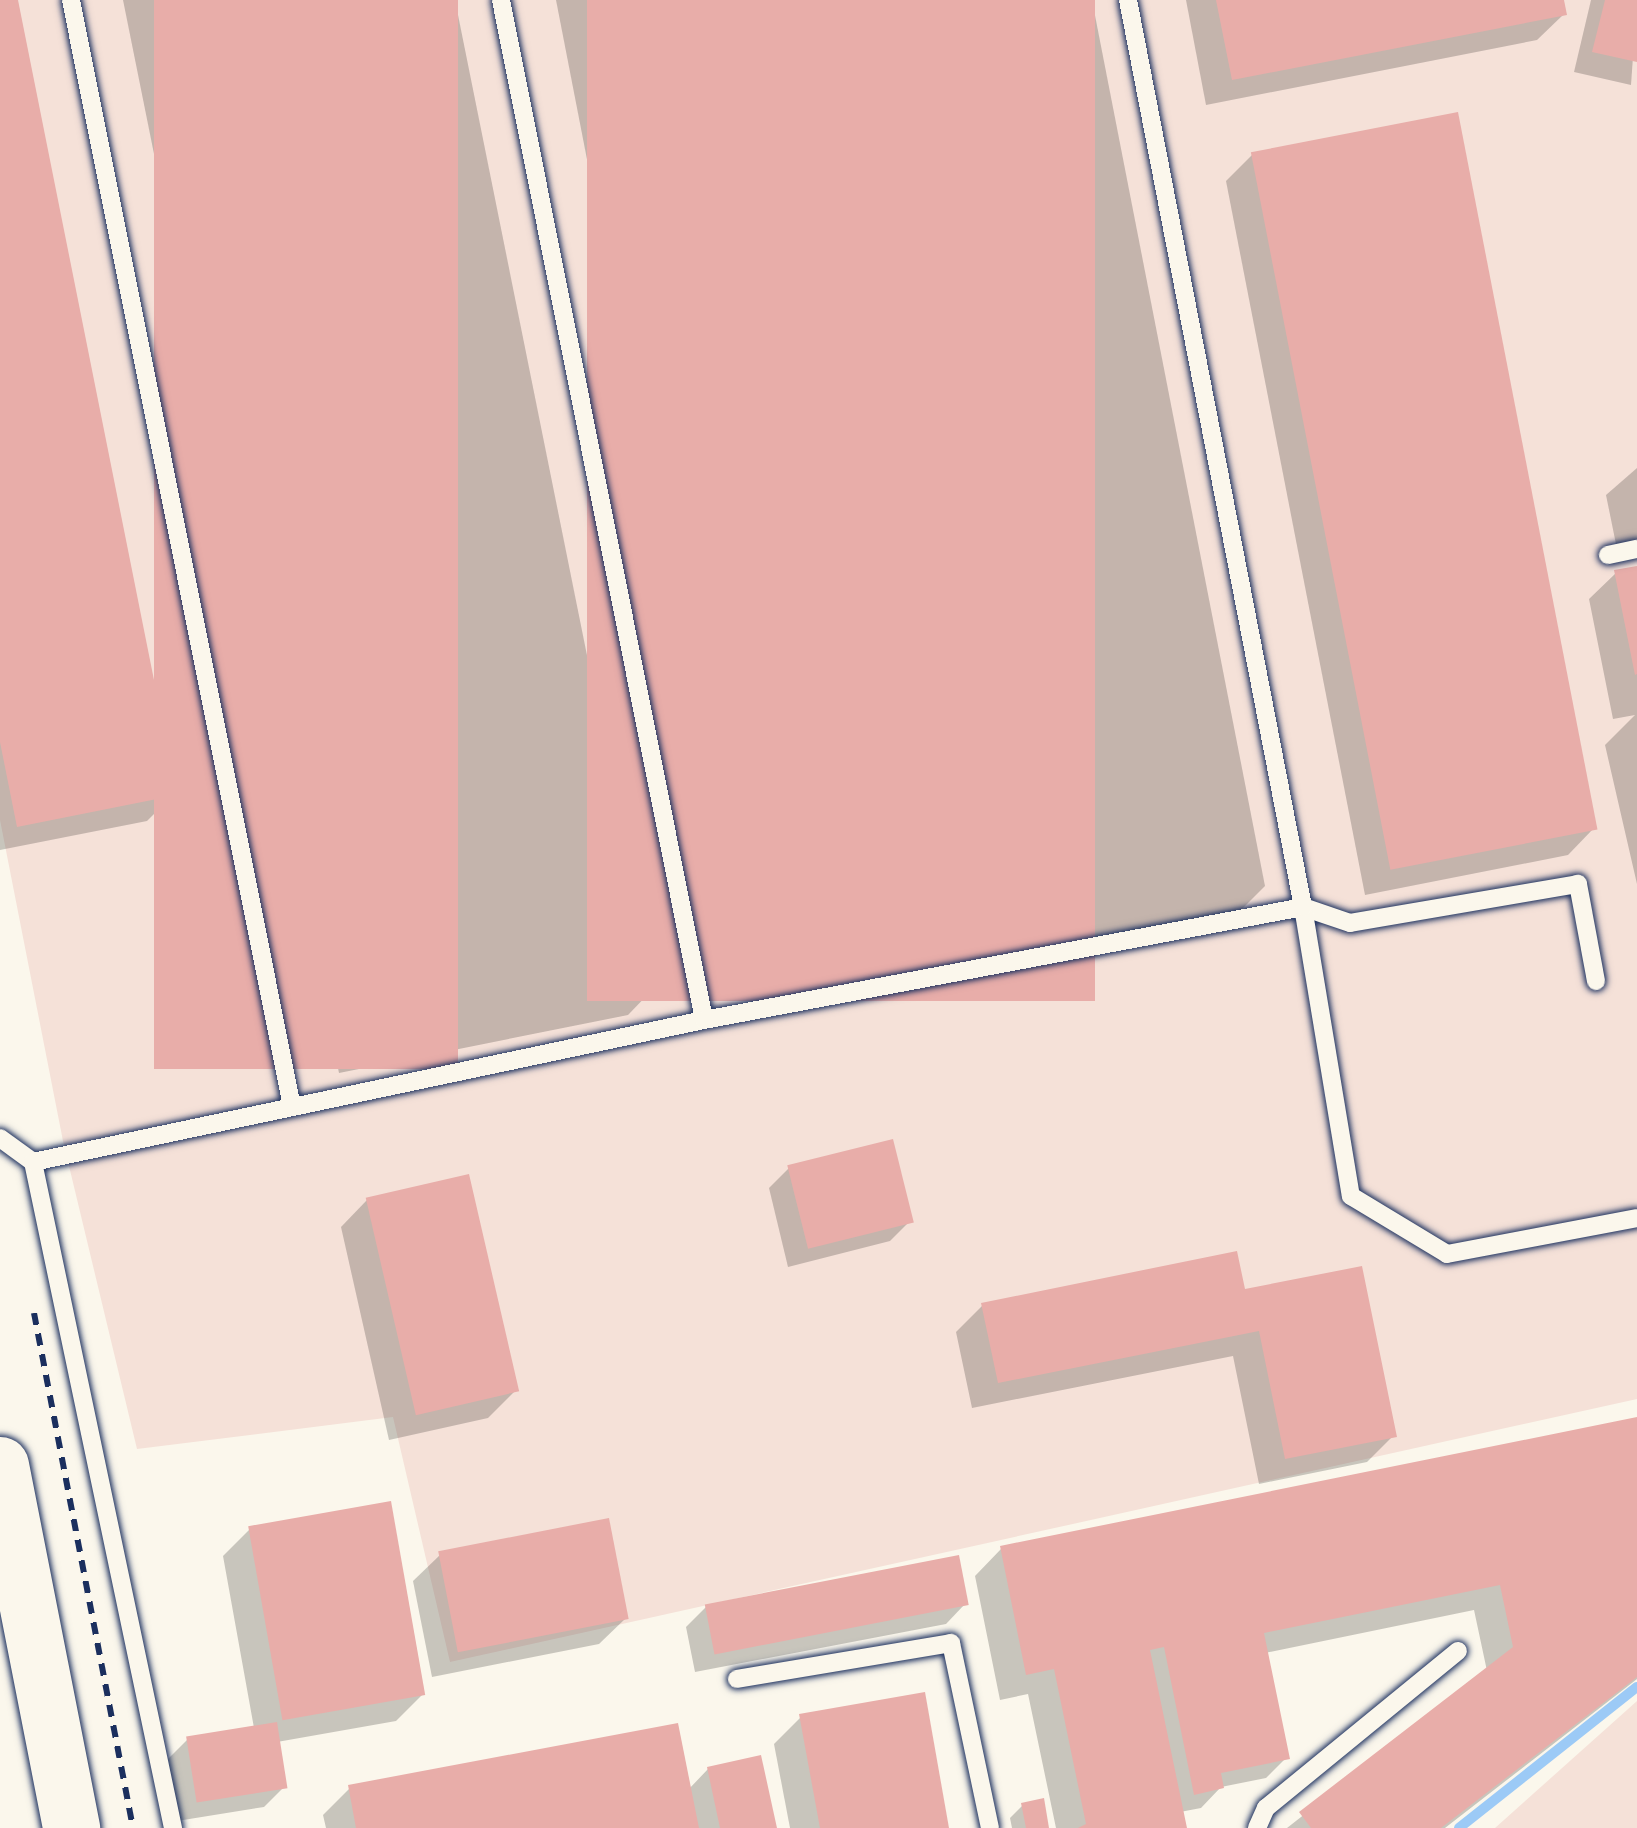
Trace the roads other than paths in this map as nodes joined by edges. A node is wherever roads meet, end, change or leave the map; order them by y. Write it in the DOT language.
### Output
graph roads {
  1 [pos="71,0"];
  2 [pos="501,0"];
  3 [pos="1128,0"];
  4 [pos="1637,549"];
  5 [pos="1608,555"];
  6 [pos="1303,907"];
  7 [pos="1596,981"];
  8 [pos="704,1020"];
  9 [pos="292,1108"];
  10 [pos="0,1138"];
  11 [pos="32,1162"];
  12 [pos="1637,1219"];
  13 [pos="0,1465"];
  14 [pos="1458,1652"];
  15 [pos="737,1679"];
  16 [pos="71,1828"];
  17 [pos="173,1828"];
  18 [pos="990,1828"];
  19 [pos="1257,1828"];
  1 -- 9 [label="lane"];
  2 -- 8 [label="lane"];
  3 -- 6 [label="lane"];
  4 -- 5 [label="lane"];
  6 -- 7 [label="lane"];
  6 -- 8 [label="lane"];
  6 -- 12 [label="lane"];
  8 -- 9 [label="lane"];
  9 -- 11 [label="lane"];
  10 -- 11 [label="lane"];
  11 -- 17 [label="lane"];
  13 -- 16 [label="main road"];
  14 -- 19 [label="lane"];
  15 -- 18 [label="lane"];
}
